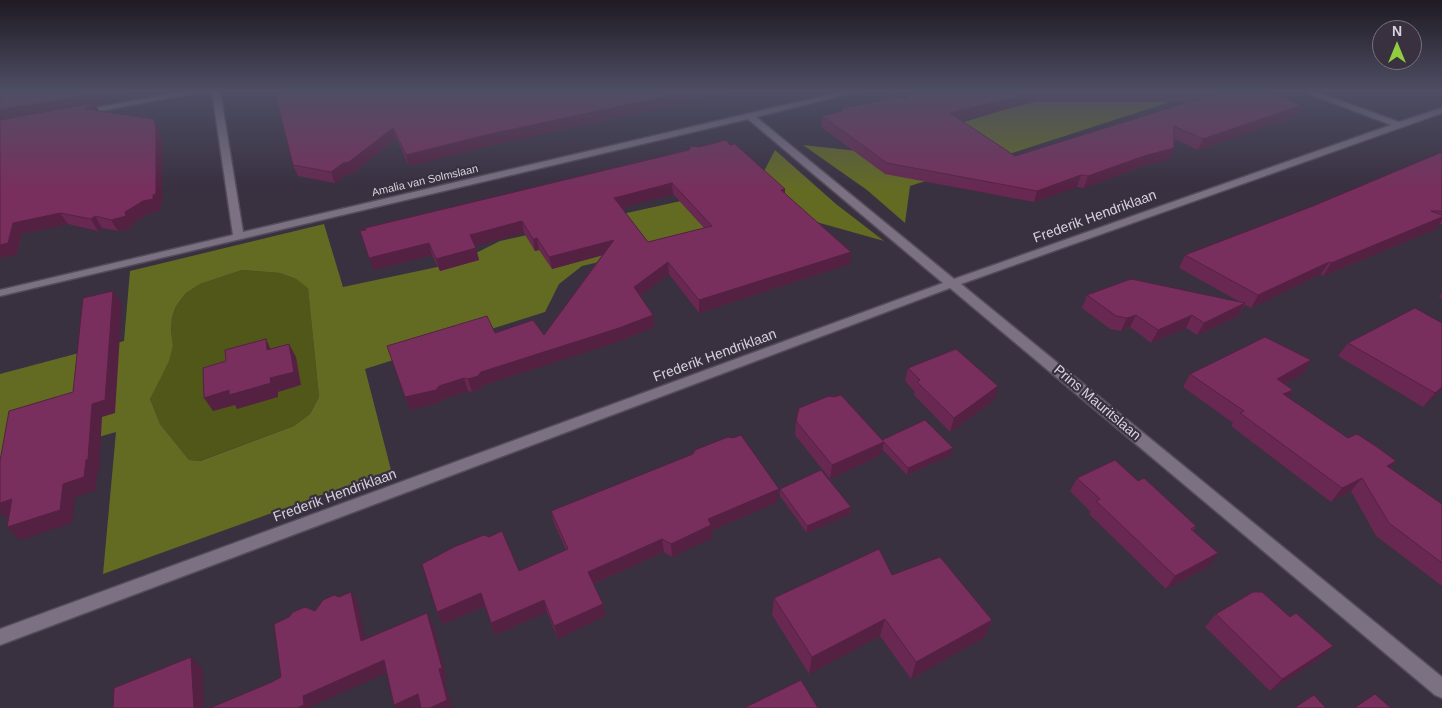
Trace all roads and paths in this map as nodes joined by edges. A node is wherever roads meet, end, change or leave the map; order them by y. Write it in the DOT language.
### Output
graph roads {
  1 [pos="221,124"];
  2 [pos="721,124"];
  3 [pos="760,124"];
  4 [pos="1398,125"];
  5 [pos="239,237"];
  6 [pos="953,283"];
  7 [pos="0,293"];
  8 [pos="0,637"];
  9 [pos="1442,689"];
  1 -- 5 [label="street"];
  2 -- 5 [label="street, Amalia van Solmslaan"];
  3 -- 6 [label="street, Prins Mauritslaan"];
  4 -- 6 [label="street, Frederik Hendriklaan"];
  5 -- 7 [label="street, Amalia van Solmslaan"];
  6 -- 8 [label="street, Frederik Hendriklaan"];
  6 -- 9 [label="street, Prins Mauritslaan"];
}
